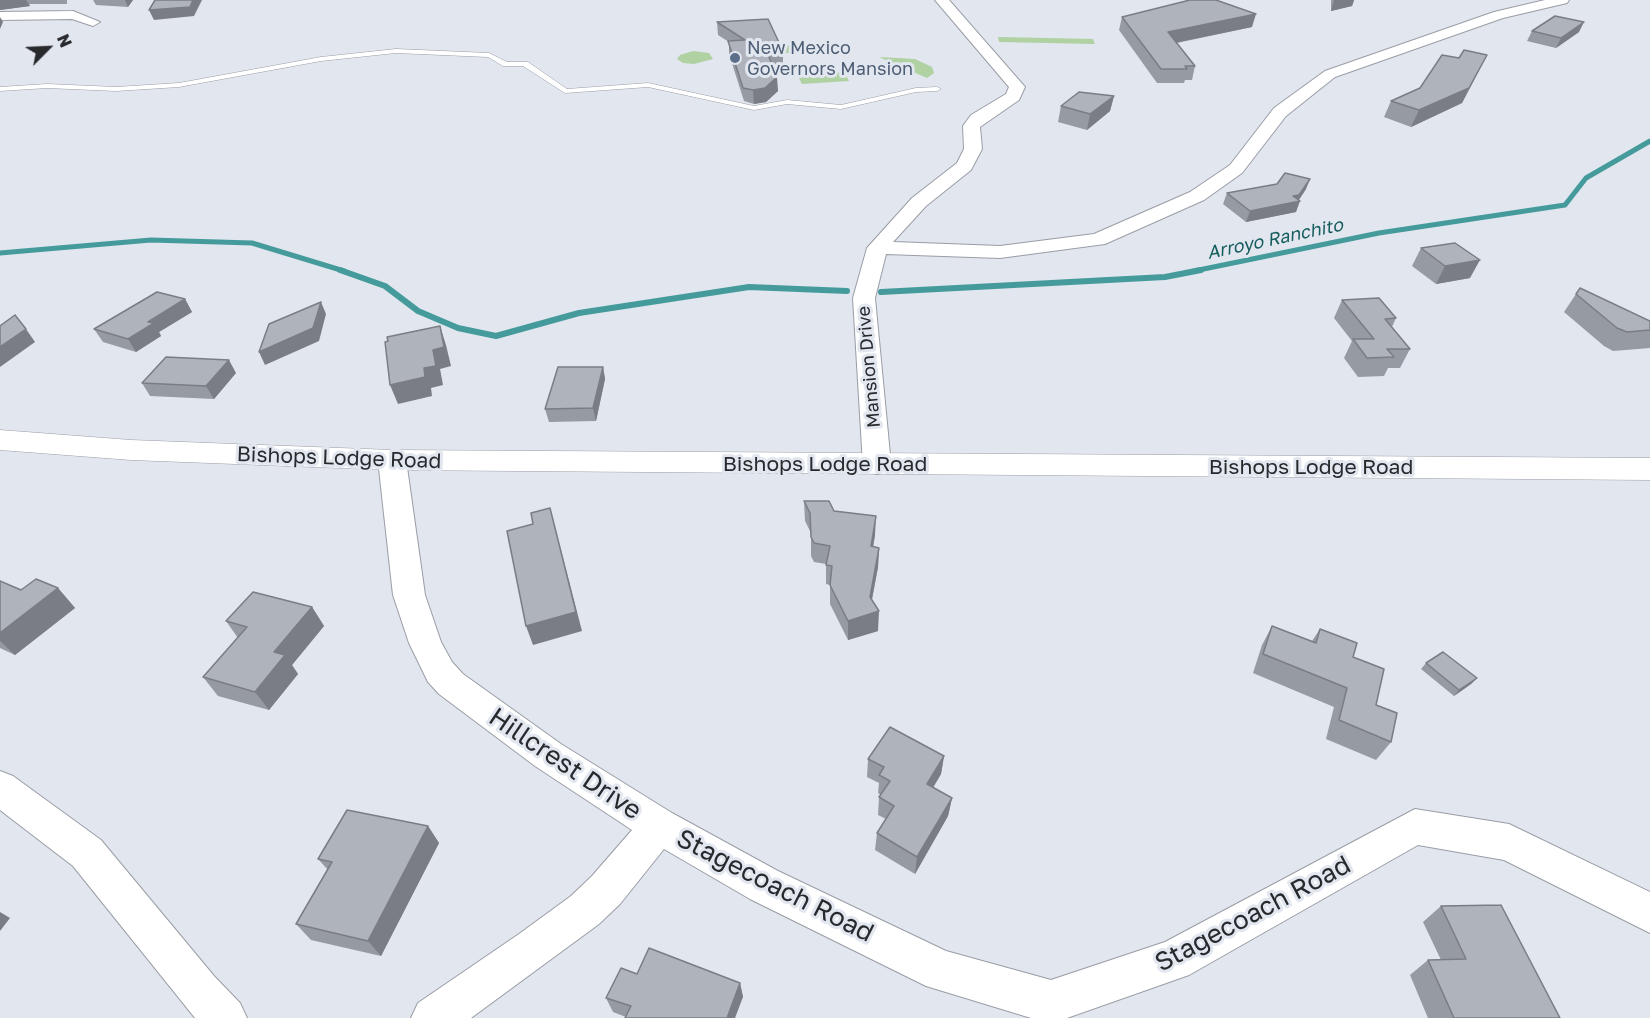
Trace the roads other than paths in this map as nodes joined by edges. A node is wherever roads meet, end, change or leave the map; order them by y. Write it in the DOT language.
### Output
graph roads {
  1 [pos="942,0"];
  2 [pos="1562,0"];
  3 [pos="0,16"];
  4 [pos="93,22"];
  5 [pos="0,89"];
  6 [pos="937,89"];
  7 [pos="878,248"];
  8 [pos="0,440"];
  9 [pos="392,460"];
  10 [pos="878,465"];
  11 [pos="1650,470"];
  12 [pos="0,788"];
  13 [pos="659,826"];
  14 [pos="1650,913"];
  15 [pos="225,1018"];
  16 [pos="433,1018"];
  1 -- 7 [label="street, Mansion Drive"];
  2 -- 7 [label="street"];
  3 -- 4 [label="street"];
  5 -- 6 [label="lane"];
  7 -- 10 [label="street, Mansion Drive"];
  8 -- 9 [label="street, Bishops Lodge Road"];
  9 -- 10 [label="street, Bishops Lodge Road"];
  9 -- 13 [label="street, Hillcrest Drive"];
  10 -- 11 [label="street, Bishops Lodge Road"];
  12 -- 15 [label="street"];
  13 -- 14 [label="street, Stagecoach Road"];
  13 -- 16 [label="street, Hillcrest Drive"];
}
